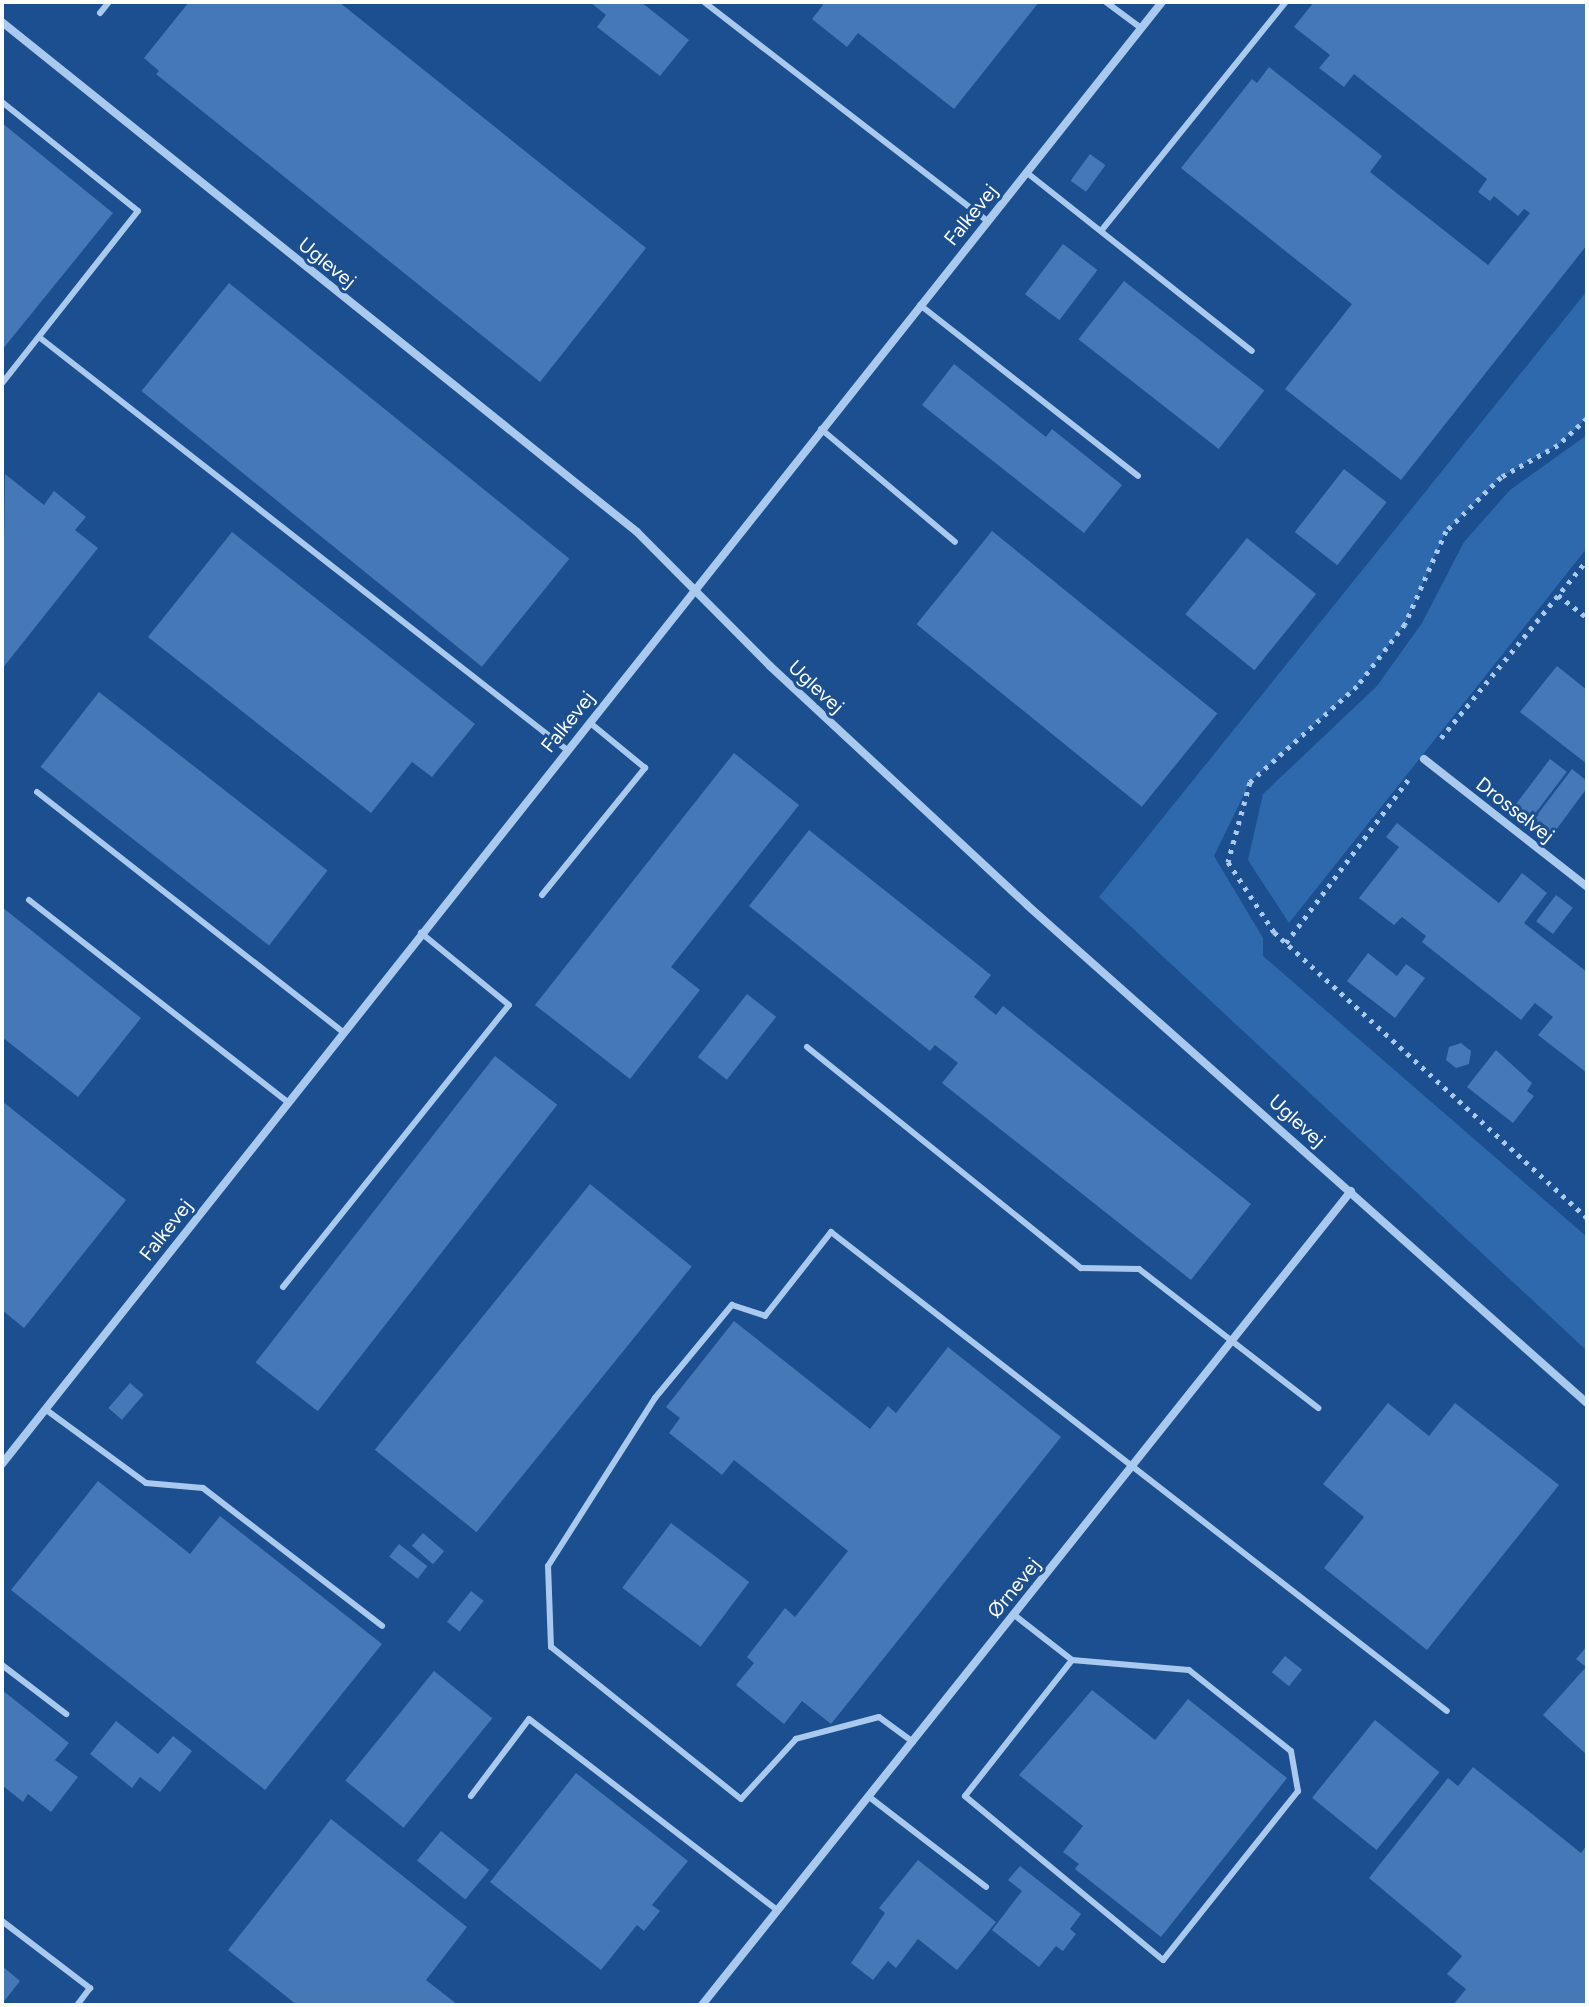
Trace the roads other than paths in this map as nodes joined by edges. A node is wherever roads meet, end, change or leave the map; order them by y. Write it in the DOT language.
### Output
graph roads {
  1 [pos="109,2"];
  2 [pos="704,2"];
  3 [pos="1106,2"];
  4 [pos="1162,2"];
  5 [pos="1286,2"];
  6 [pos="100,13"];
  7 [pos="2,22"];
  8 [pos="1141,28"];
  9 [pos="2,102"];
  10 [pos="1026,172"];
  11 [pos="987,221"];
  12 [pos="1101,231"];
  13 [pos="920,305"];
  14 [pos="39,337"];
  15 [pos="1252,351"];
  16 [pos="2,383"];
  17 [pos="821,429"];
  18 [pos="1138,476"];
  19 [pos="955,542"];
  20 [pos="693,587"];
  21 [pos="589,722"];
  22 [pos="566,749"];
  23 [pos="1424,759"];
  24 [pos="37,792"];
  25 [pos="1587,887"];
  26 [pos="542,895"];
  27 [pos="29,900"];
  28 [pos="421,933"];
  29 [pos="343,1032"];
  30 [pos="807,1047"];
  31 [pos="288,1102"];
  32 [pos="1351,1191"];
  33 [pos="283,1287"];
  34 [pos="1233,1341"];
  35 [pos="1587,1403"];
  36 [pos="1318,1408"];
  37 [pos="45,1409"];
  38 [pos="2,1464"];
  39 [pos="1133,1465"];
  40 [pos="1013,1614"];
  41 [pos="382,1626"];
  42 [pos="1072,1660"];
  43 [pos="2,1665"];
  44 [pos="1447,1711"];
  45 [pos="66,1714"];
  46 [pos="913,1742"];
  47 [pos="471,1796"];
  48 [pos="868,1796"];
  49 [pos="986,1887"];
  50 [pos="777,1910"];
  51 [pos="2,1921"];
  52 [pos="77,2005"];
  53 [pos="702,2005"];
  1 -- 6 [label="lane"];
  2 -- 11 [label="lane"];
  3 -- 8 [label="lane"];
  4 -- 8 [label="street, Falkevej"];
  5 -- 12 [label="lane"];
  7 -- 20 [label="street, Uglevej"];
  8 -- 10 [label="street, Falkevej"];
  9 -- 14 [label="lane"];
  10 -- 11 [label="street, Falkevej"];
  10 -- 12 [label="lane"];
  11 -- 13 [label="street, Falkevej"];
  12 -- 15 [label="lane"];
  13 -- 17 [label="street, Falkevej"];
  13 -- 18 [label="lane"];
  14 -- 16 [label="lane"];
  14 -- 22 [label="lane"];
  17 -- 19 [label="lane"];
  17 -- 20 [label="street, Falkevej"];
  20 -- 21 [label="street, Falkevej"];
  20 -- 32 [label="street, Uglevej"];
  21 -- 22 [label="street, Falkevej"];
  21 -- 26 [label="lane"];
  22 -- 28 [label="street, Falkevej"];
  23 -- 25 [label="street, Drosselvej"];
  24 -- 29 [label="lane"];
  27 -- 31 [label="lane"];
  28 -- 29 [label="street, Falkevej"];
  28 -- 33 [label="lane"];
  29 -- 31 [label="street, Falkevej"];
  30 -- 34 [label="lane"];
  31 -- 37 [label="street, Falkevej"];
  32 -- 34 [label="street, Ørnevej"];
  32 -- 35 [label="street, Uglevej"];
  34 -- 36 [label="lane"];
  34 -- 39 [label="street, Ørnevej"];
  37 -- 38 [label="street, Falkevej"];
  37 -- 41 [label="lane"];
  39 -- 40 [label="street, Ørnevej"];
  39 -- 44 [label="lane"];
  39 -- 46 [label="lane"];
  40 -- 42 [label="lane"];
  40 -- 46 [label="street, Ørnevej"];
  42 -- 42 [label="lane"];
  43 -- 45 [label="lane"];
  46 -- 48 [label="street, Ørnevej"];
  47 -- 50 [label="lane"];
  48 -- 49 [label="lane"];
  48 -- 50 [label="street, Ørnevej"];
  50 -- 53 [label="street, Ørnevej"];
  51 -- 52 [label="lane"];
}
